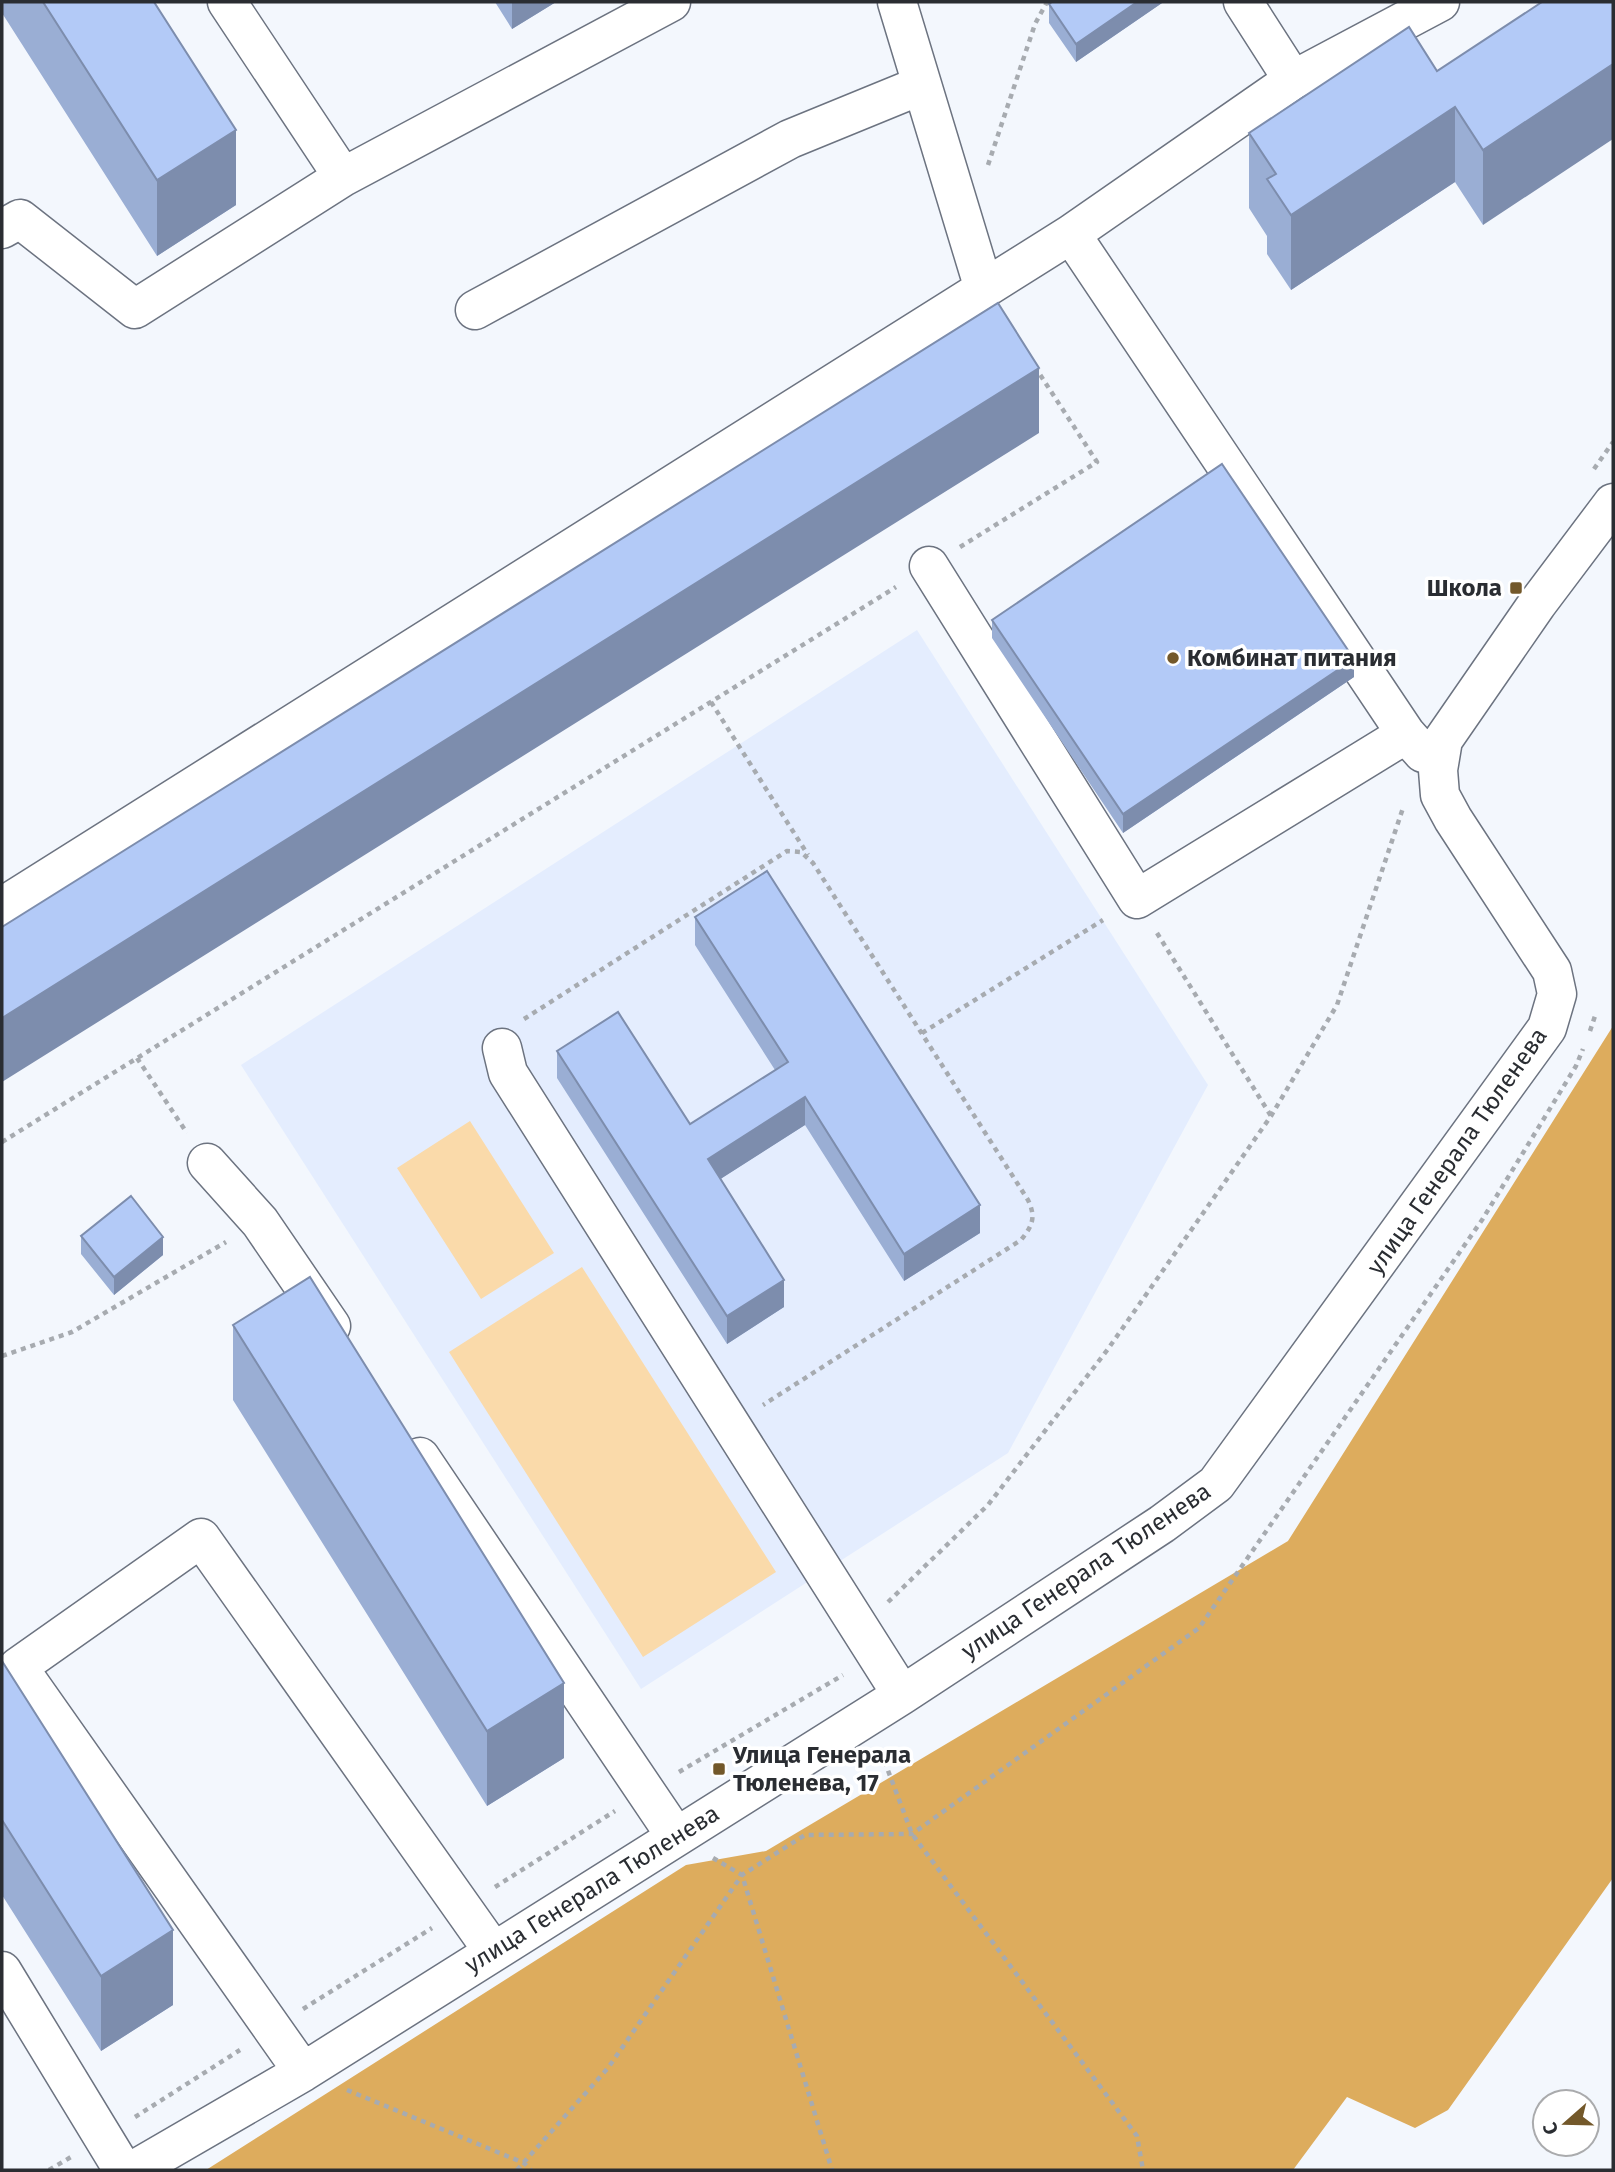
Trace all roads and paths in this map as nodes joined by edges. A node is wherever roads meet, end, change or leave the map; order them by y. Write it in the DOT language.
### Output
graph roads {
  1 [pos="227,2"];
  2 [pos="671,2"];
  3 [pos="897,2"];
  4 [pos="1047,2"];
  5 [pos="1243,2"];
  6 [pos="1440,2"];
  7 [pos="1293,80"];
  8 [pos="922,85"];
  9 [pos="988,167"];
  10 [pos="343,177"];
  11 [pos="2,229"];
  12 [pos="1071,234"];
  13 [pos="984,289"];
  14 [pos="474,310"];
  15 [pos="1029,358"];
  16 [pos="1613,442"];
  17 [pos="1602,488"];
  18 [pos="929,566"];
  19 [pos="711,702"];
  20 [pos="1420,750"];
  21 [pos="813,863"];
  22 [pos="1136,899"];
  23 [pos="2,907"];
  24 [pos="1557,994"];
  25 [pos="922,1033"];
  26 [pos="502,1048"];
  27 [pos="136,1058"];
  28 [pos="1272,1116"];
  29 [pos="2,1142"];
  30 [pos="207,1163"];
  31 [pos="260,1222"];
  32 [pos="2,1356"];
  33 [pos="352,1357"];
  34 [pos="733,1424"];
  35 [pos="399,1425"];
  36 [pos="861,1629"];
  37 [pos="902,1695"];
  38 [pos="867,1717"];
  39 [pos="912,1834"];
  40 [pos="675,1835"];
  41 [pos="742,1875"];
  42 [pos="493,1951"];
  43 [pos="2,1971"];
  44 [pos="303,2072"];
  45 [pos="524,2163"];
  46 [pos="123,2170"];
  47 [pos="134,2170"];
  48 [pos="517,2170"];
  49 [pos="531,2170"];
  50 [pos="832,2170"];
  51 [pos="1143,2170"];
  1 -- 10 [label="street"];
  2 -- 10 [label="street"];
  3 -- 8 [label="street"];
  4 -- 9 [label="path"];
  5 -- 7 [label="street"];
  6 -- 7 [label="street"];
  7 -- 12 [label="street"];
  8 -- 13 [label="street"];
  8 -- 14 [label="street"];
  10 -- 11 [label="street"];
  12 -- 13 [label="street"];
  12 -- 20 [label="street"];
  13 -- 23 [label="street"];
  15 -- 18 [label="path"];
  16 -- 17 [label="path"];
  17 -- 20 [label="street"];
  18 -- 19 [label="path"];
  18 -- 22 [label="street"];
  19 -- 21 [label="path"];
  19 -- 27 [label="path"];
  20 -- 22 [label="street"];
  20 -- 24 [label="street"];
  20 -- 28 [label="path"];
  21 -- 25 [label="path"];
  21 -- 26 [label="path"];
  22 -- 25 [label="path"];
  22 -- 28 [label="path"];
  24 -- 37 [label="street, улица Генерала Тюленева"];
  24 -- 39 [label="path"];
  25 -- 34 [label="path"];
  26 -- 34 [label="street"];
  27 -- 29 [label="path"];
  27 -- 30 [label="path"];
  28 -- 36 [label="path"];
  30 -- 31 [label="street"];
  31 -- 32 [label="path"];
  31 -- 33 [label="street"];
  34 -- 36 [label="street"];
  35 -- 40 [label="street"];
  36 -- 37 [label="street"];
  37 -- 38 [label="street, улица Генерала Тюленева"];
  38 -- 39 [label="path"];
  38 -- 40 [label="street, улица Генерала Тюленева"];
  39 -- 41 [label="path"];
  39 -- 51 [label="path"];
  40 -- 41 [label="path"];
  40 -- 42 [label="street, улица Генерала Тюленева"];
  41 -- 45 [label="path"];
  41 -- 50 [label="path"];
  42 -- 44 [label="street, улица Генерала Тюленева"];
  42 -- 44 [label="street"];
  43 -- 46 [label="street"];
  44 -- 45 [label="path"];
  44 -- 47 [label="street, улица Генерала Тюленева"];
  45 -- 48 [label="path"];
  45 -- 49 [label="path"];
}
